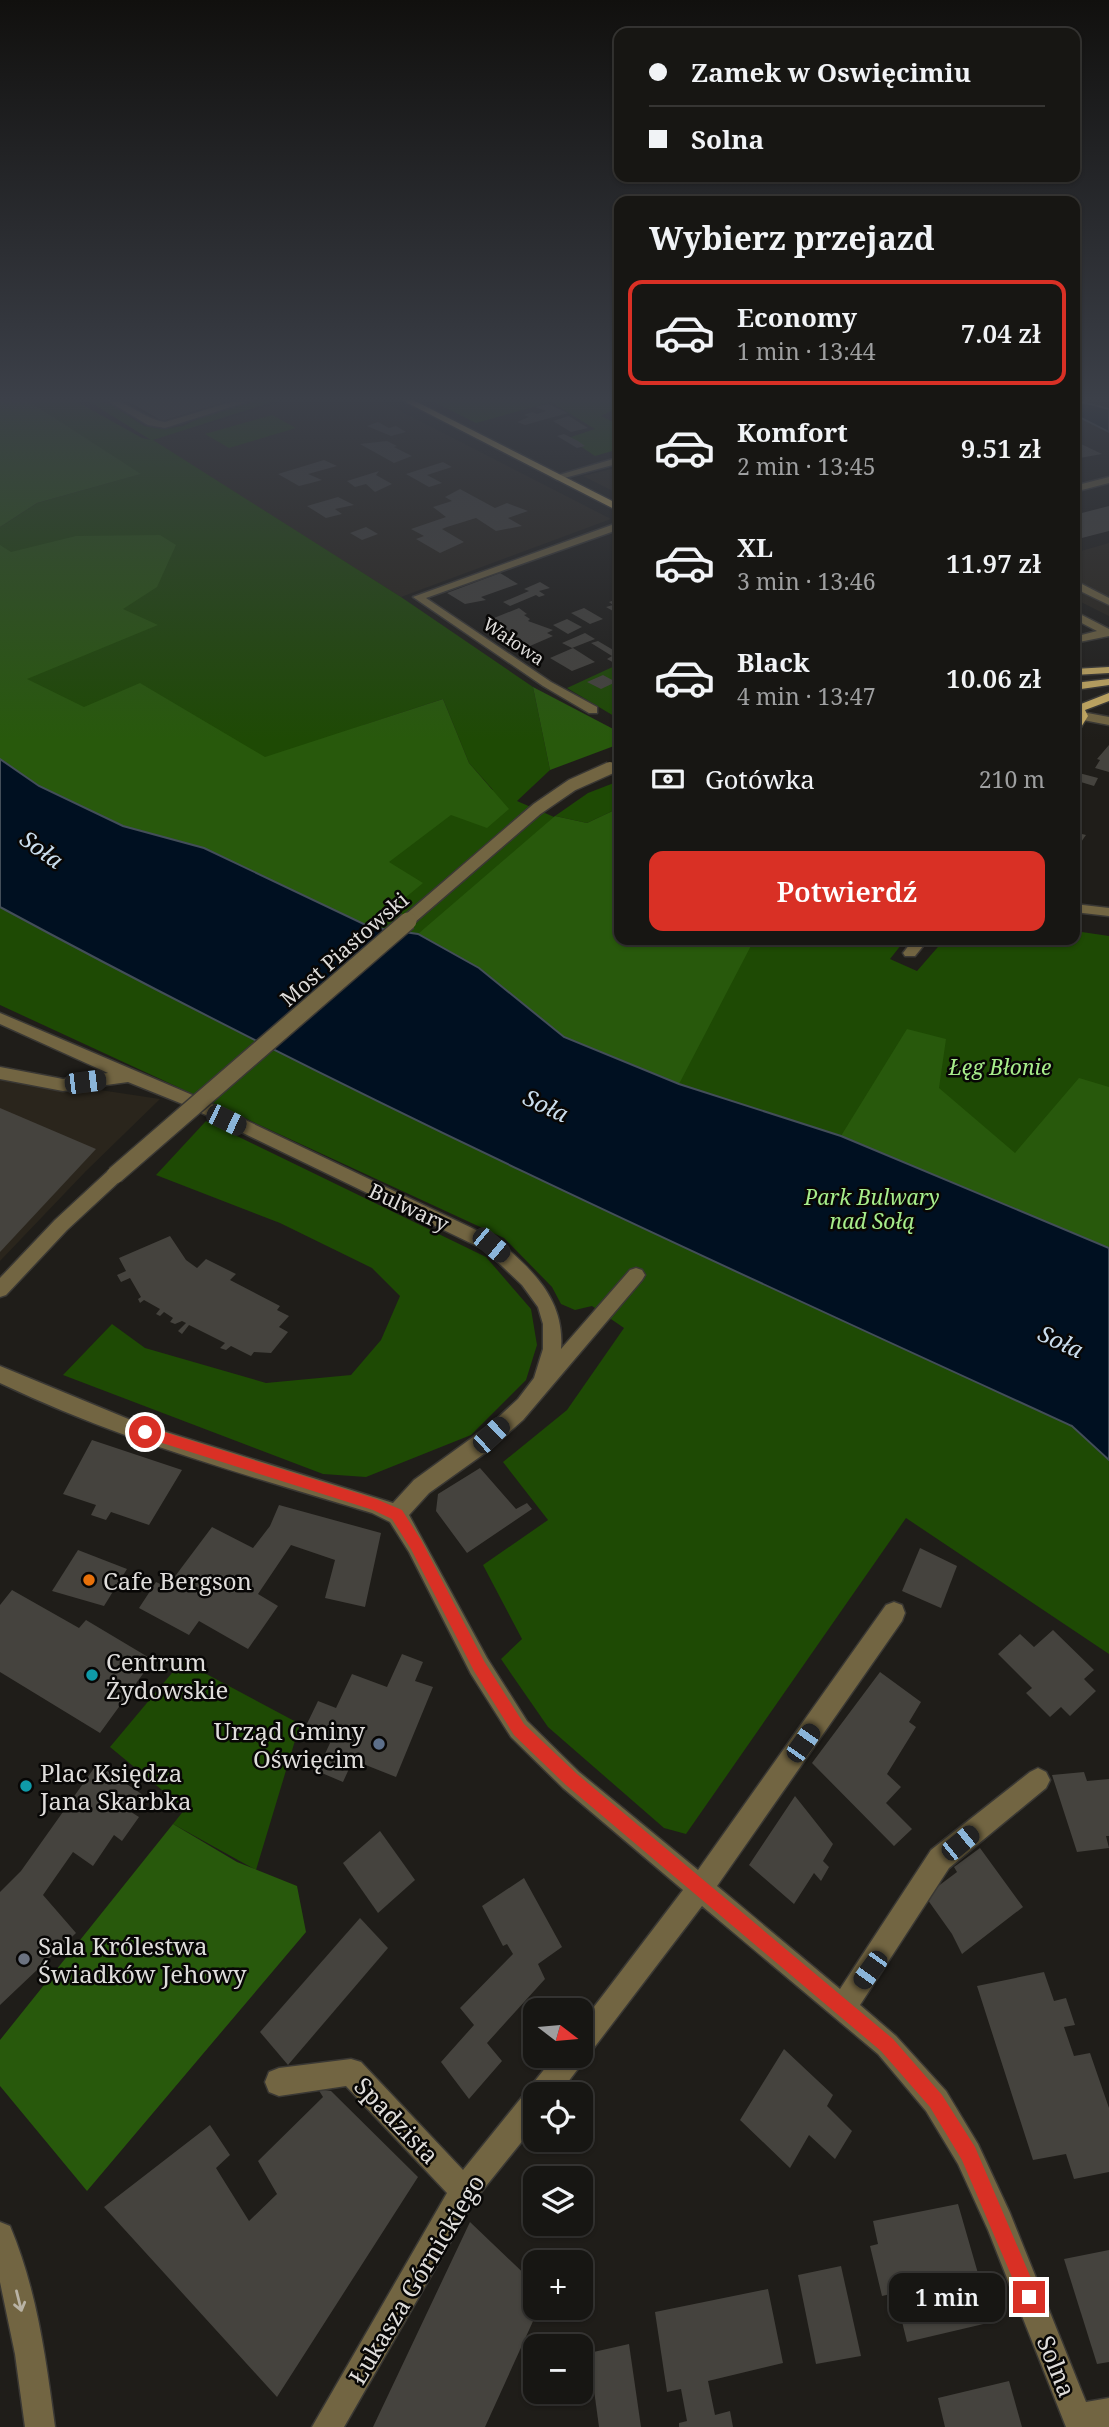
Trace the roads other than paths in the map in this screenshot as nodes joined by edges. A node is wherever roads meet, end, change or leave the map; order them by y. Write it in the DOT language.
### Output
graph roads {
  1 [pos="614,528"];
  2 [pos="1080,586"];
  3 [pos="1109,603"];
  4 [pos="1080,617"];
  5 [pos="1108,633"];
  6 [pos="1080,639"];
  7 [pos="1109,670"];
  8 [pos="1080,672"];
  9 [pos="1109,682"];
  10 [pos="1080,686"];
  11 [pos="1109,697"];
  12 [pos="1080,709"];
  13 [pos="1080,709"];
  14 [pos="593,710"];
  15 [pos="1109,721"];
  16 [pos="614,767"];
  17 [pos="1080,909"];
  18 [pos="1109,912"];
  19 [pos="917,945"];
  20 [pos="910,953"];
  21 [pos="0,1018"];
  22 [pos="0,1073"];
  23 [pos="129,1076"];
  24 [pos="636,1275"];
  25 [pos="0,1290"];
  26 [pos="0,1374"];
  27 [pos="538,1390"];
  28 [pos="397,1515"];
  29 [pos="894,1613"];
  30 [pos="1038,1780"];
  31 [pos="701,1886"];
  32 [pos="843,2008"];
  33 [pos="593,2030"];
  34 [pos="562,2068"];
  35 [pos="279,2082"];
  36 [pos="551,2082"];
  37 [pos="523,2118"];
  38 [pos="464,2191"];
  39 [pos="3,2254"];
  40 [pos="1109,2413"];
  41 [pos="1080,2423"];
  42 [pos="40,2427"];
  43 [pos="327,2427"];
  1 -- 14 [label="street, Wałowa"];
  2 -- 3 [label="street"];
  4 -- 5 [label="street"];
  5 -- 6 [label="street"];
  7 -- 8 [label="main road"];
  9 -- 10 [label="main road"];
  11 -- 12 [label="main road"];
  13 -- 15 [label="street"];
  16 -- 25 [label="street, Most Piastowski, bridge"];
  17 -- 18 [label="street"];
  19 -- 20 [label="street"];
  21 -- 23 [label="street, Bulwary"];
  22 -- 23 [label="street"];
  23 -- 27 [label="street, Bulwary"];
  24 -- 27 [label="street"];
  26 -- 28 [label="street"];
  27 -- 28 [label="street, Bulwary"];
  28 -- 31 [label="street, Solna"];
  29 -- 31 [label="street"];
  30 -- 32 [label="street"];
  31 -- 32 [label="street, Solna"];
  31 -- 33 [label="street"];
  32 -- 41 [label="street, Solna"];
  34 -- 36 [label="street"];
  35 -- 38 [label="street, Spadzista"];
  37 -- 38 [label="street, Łukasza Górnickiego"];
  38 -- 43 [label="street, Łukasza Górnickiego"];
  39 -- 42 [label="street, one-way"];
  40 -- 41 [label="street"];
}
